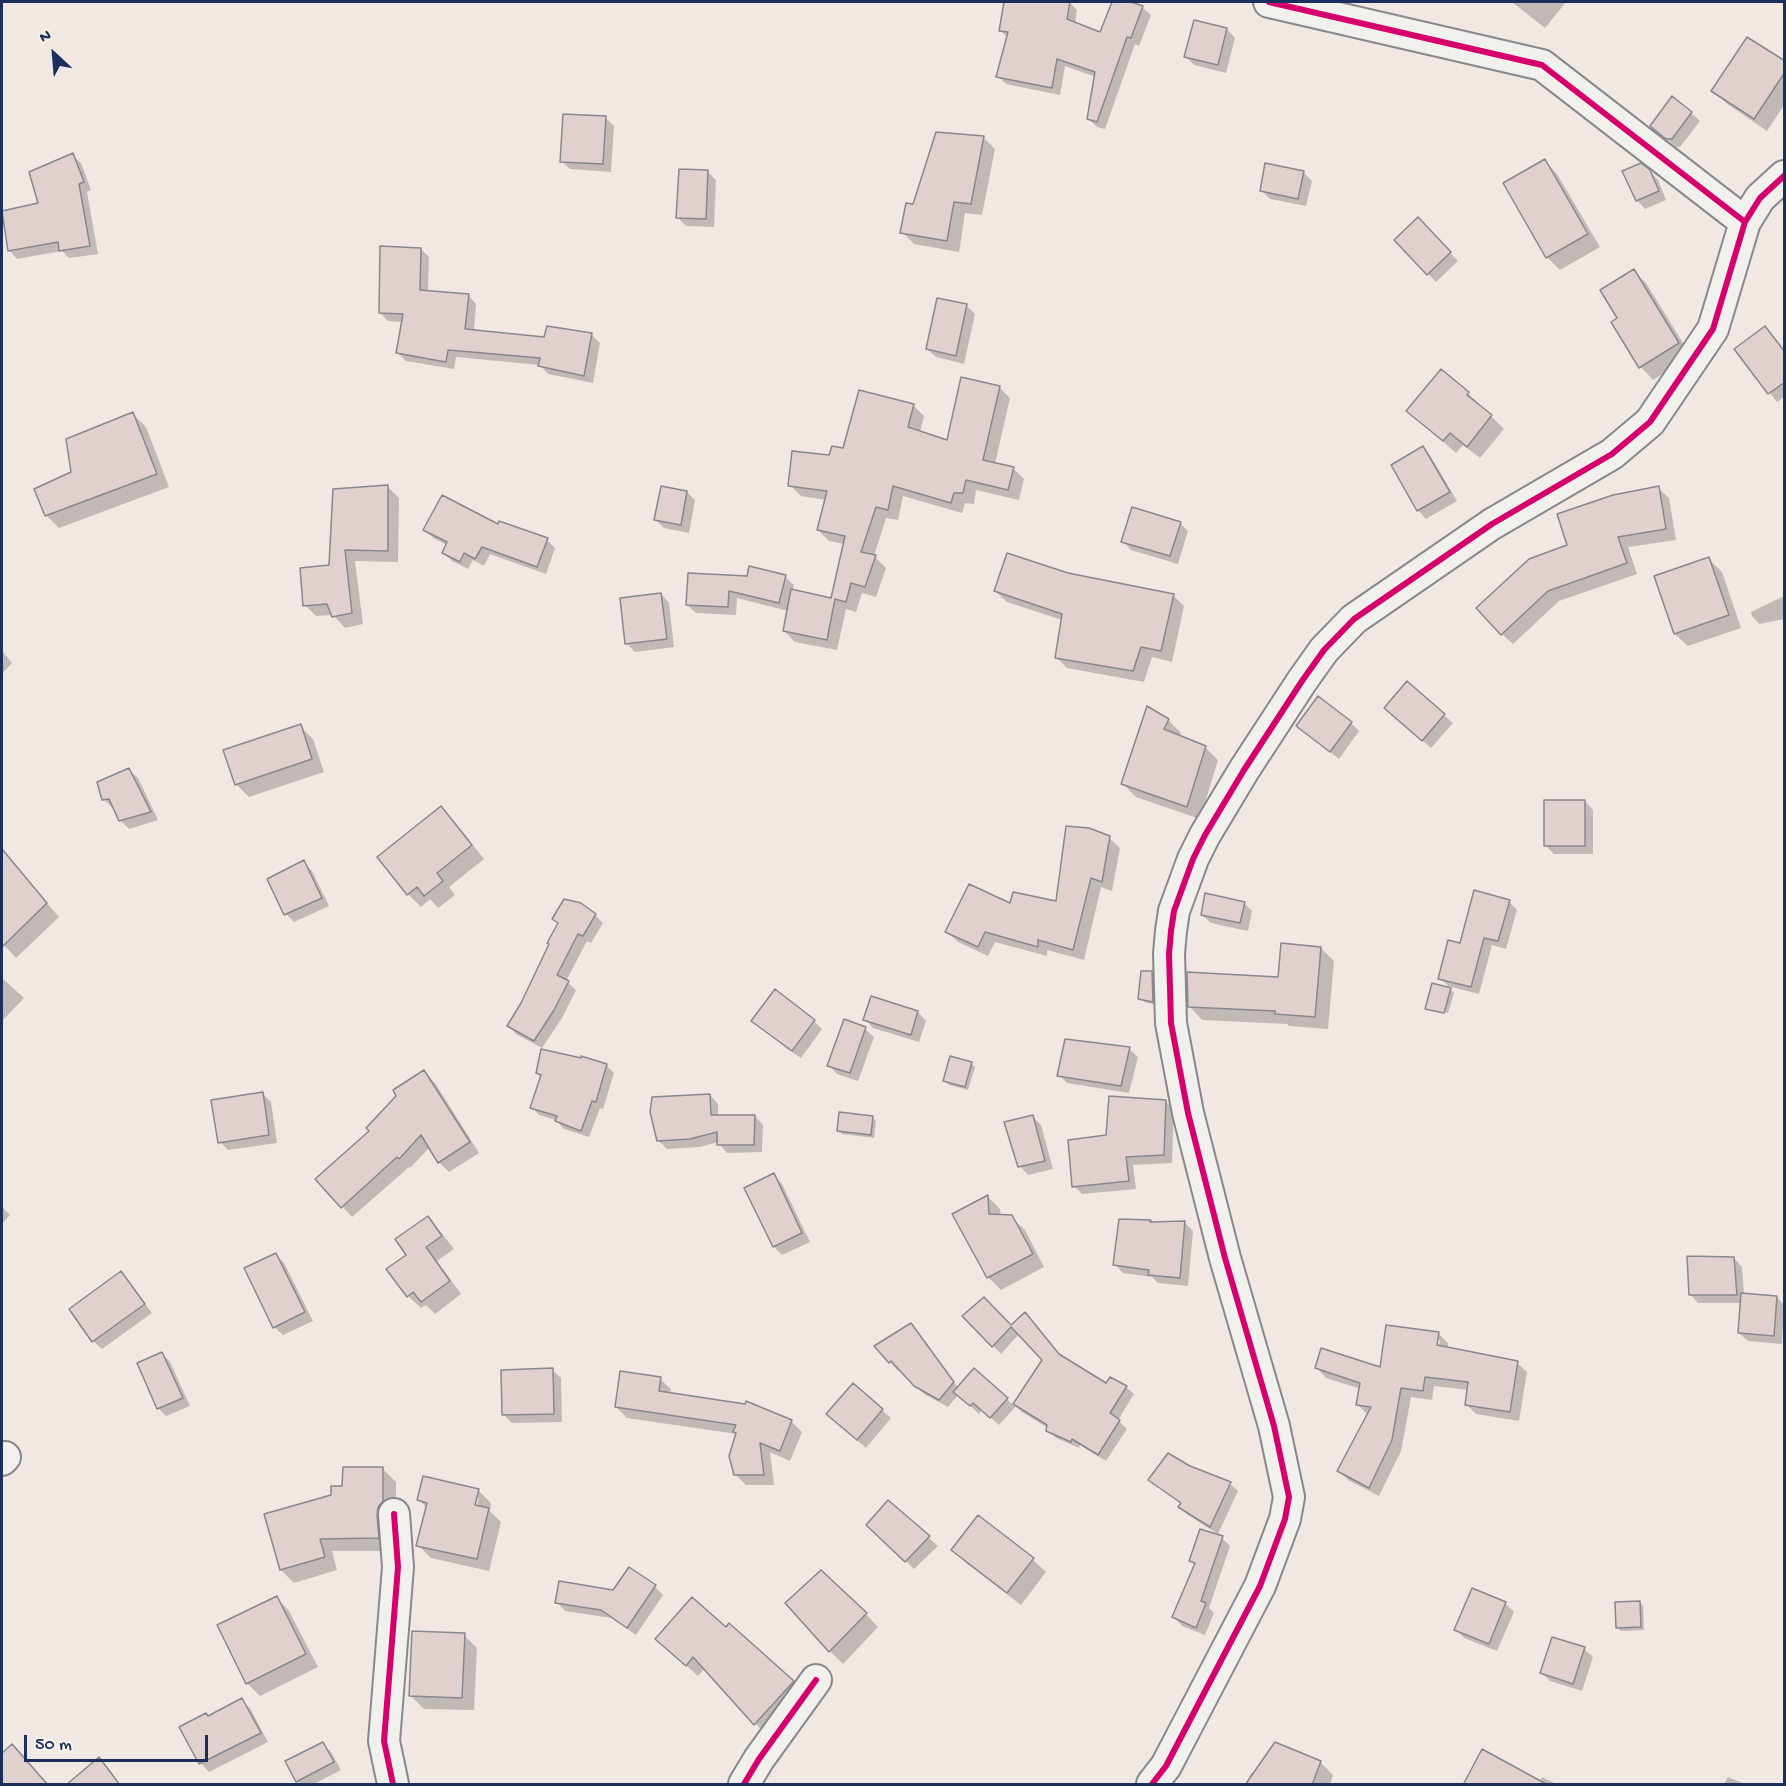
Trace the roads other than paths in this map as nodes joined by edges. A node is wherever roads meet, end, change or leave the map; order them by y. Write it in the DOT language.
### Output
graph roads {
  1 [pos="1269,2"];
  2 [pos="1785,176"];
  3 [pos="1745,222"];
  4 [pos="394,1514"];
  5 [pos="816,1680"];
  6 [pos="393,1785"];
  7 [pos="744,1785"];
  8 [pos="1152,1785"];
  1 -- 3 [label="street"];
  2 -- 3 [label="street"];
  3 -- 8 [label="street"];
  4 -- 6 [label="street"];
  5 -- 7 [label="street"];
}
